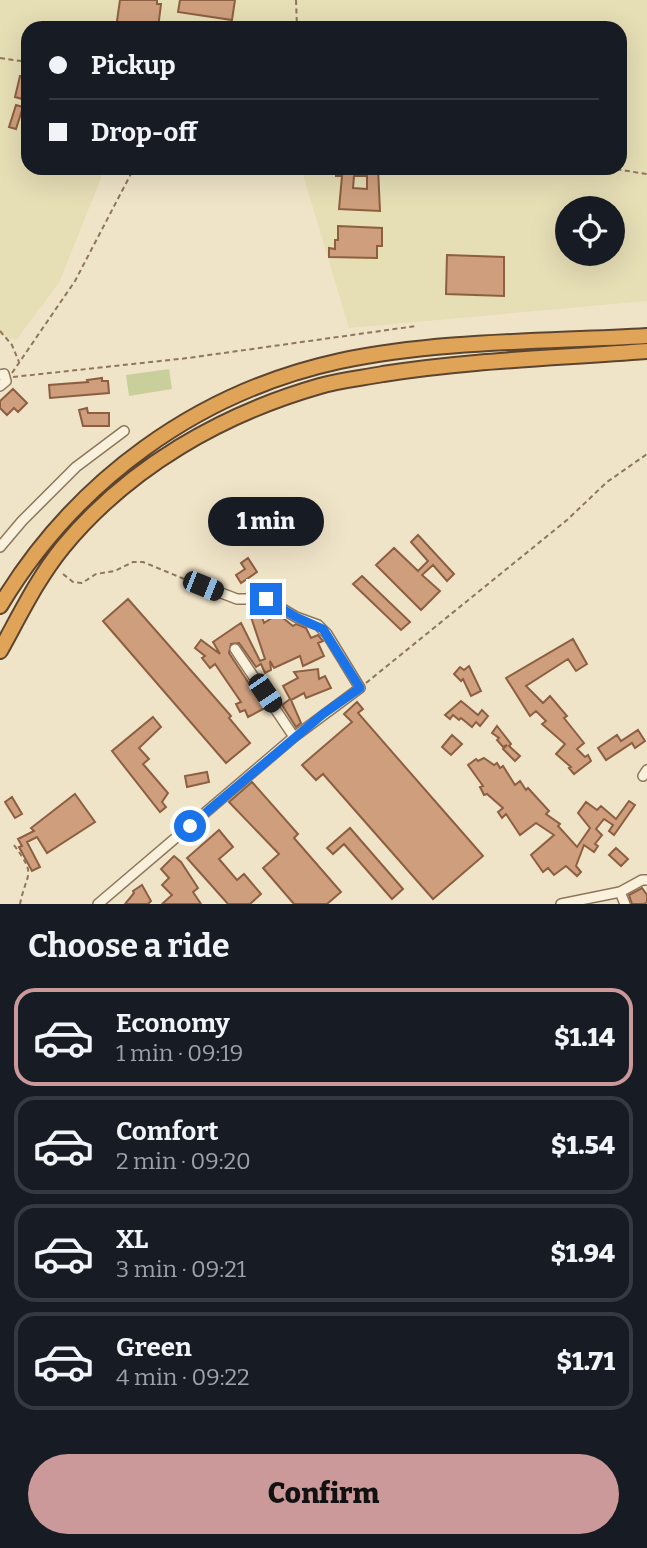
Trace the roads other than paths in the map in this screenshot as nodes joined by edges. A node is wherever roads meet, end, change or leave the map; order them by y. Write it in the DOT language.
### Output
graph roads {
  1 [pos="647,336"];
  2 [pos="647,351"];
  3 [pos="124,431"];
  4 [pos="0,547"];
  5 [pos="203,586"];
  6 [pos="0,606"];
  7 [pos="235,649"];
  8 [pos="0,651"];
  9 [pos="294,737"];
  10 [pos="647,880"];
  11 [pos="620,892"];
  12 [pos="98,904"];
  13 [pos="561,904"];
  14 [pos="625,904"];
  1 -- 6 [label="highway"];
  2 -- 8 [label="highway"];
  3 -- 4 [label="street"];
  5 -- 9 [label="street"];
  7 -- 9 [label="street"];
  9 -- 12 [label="street"];
  10 -- 11 [label="street"];
  11 -- 13 [label="street"];
  11 -- 14 [label="street"];
}
